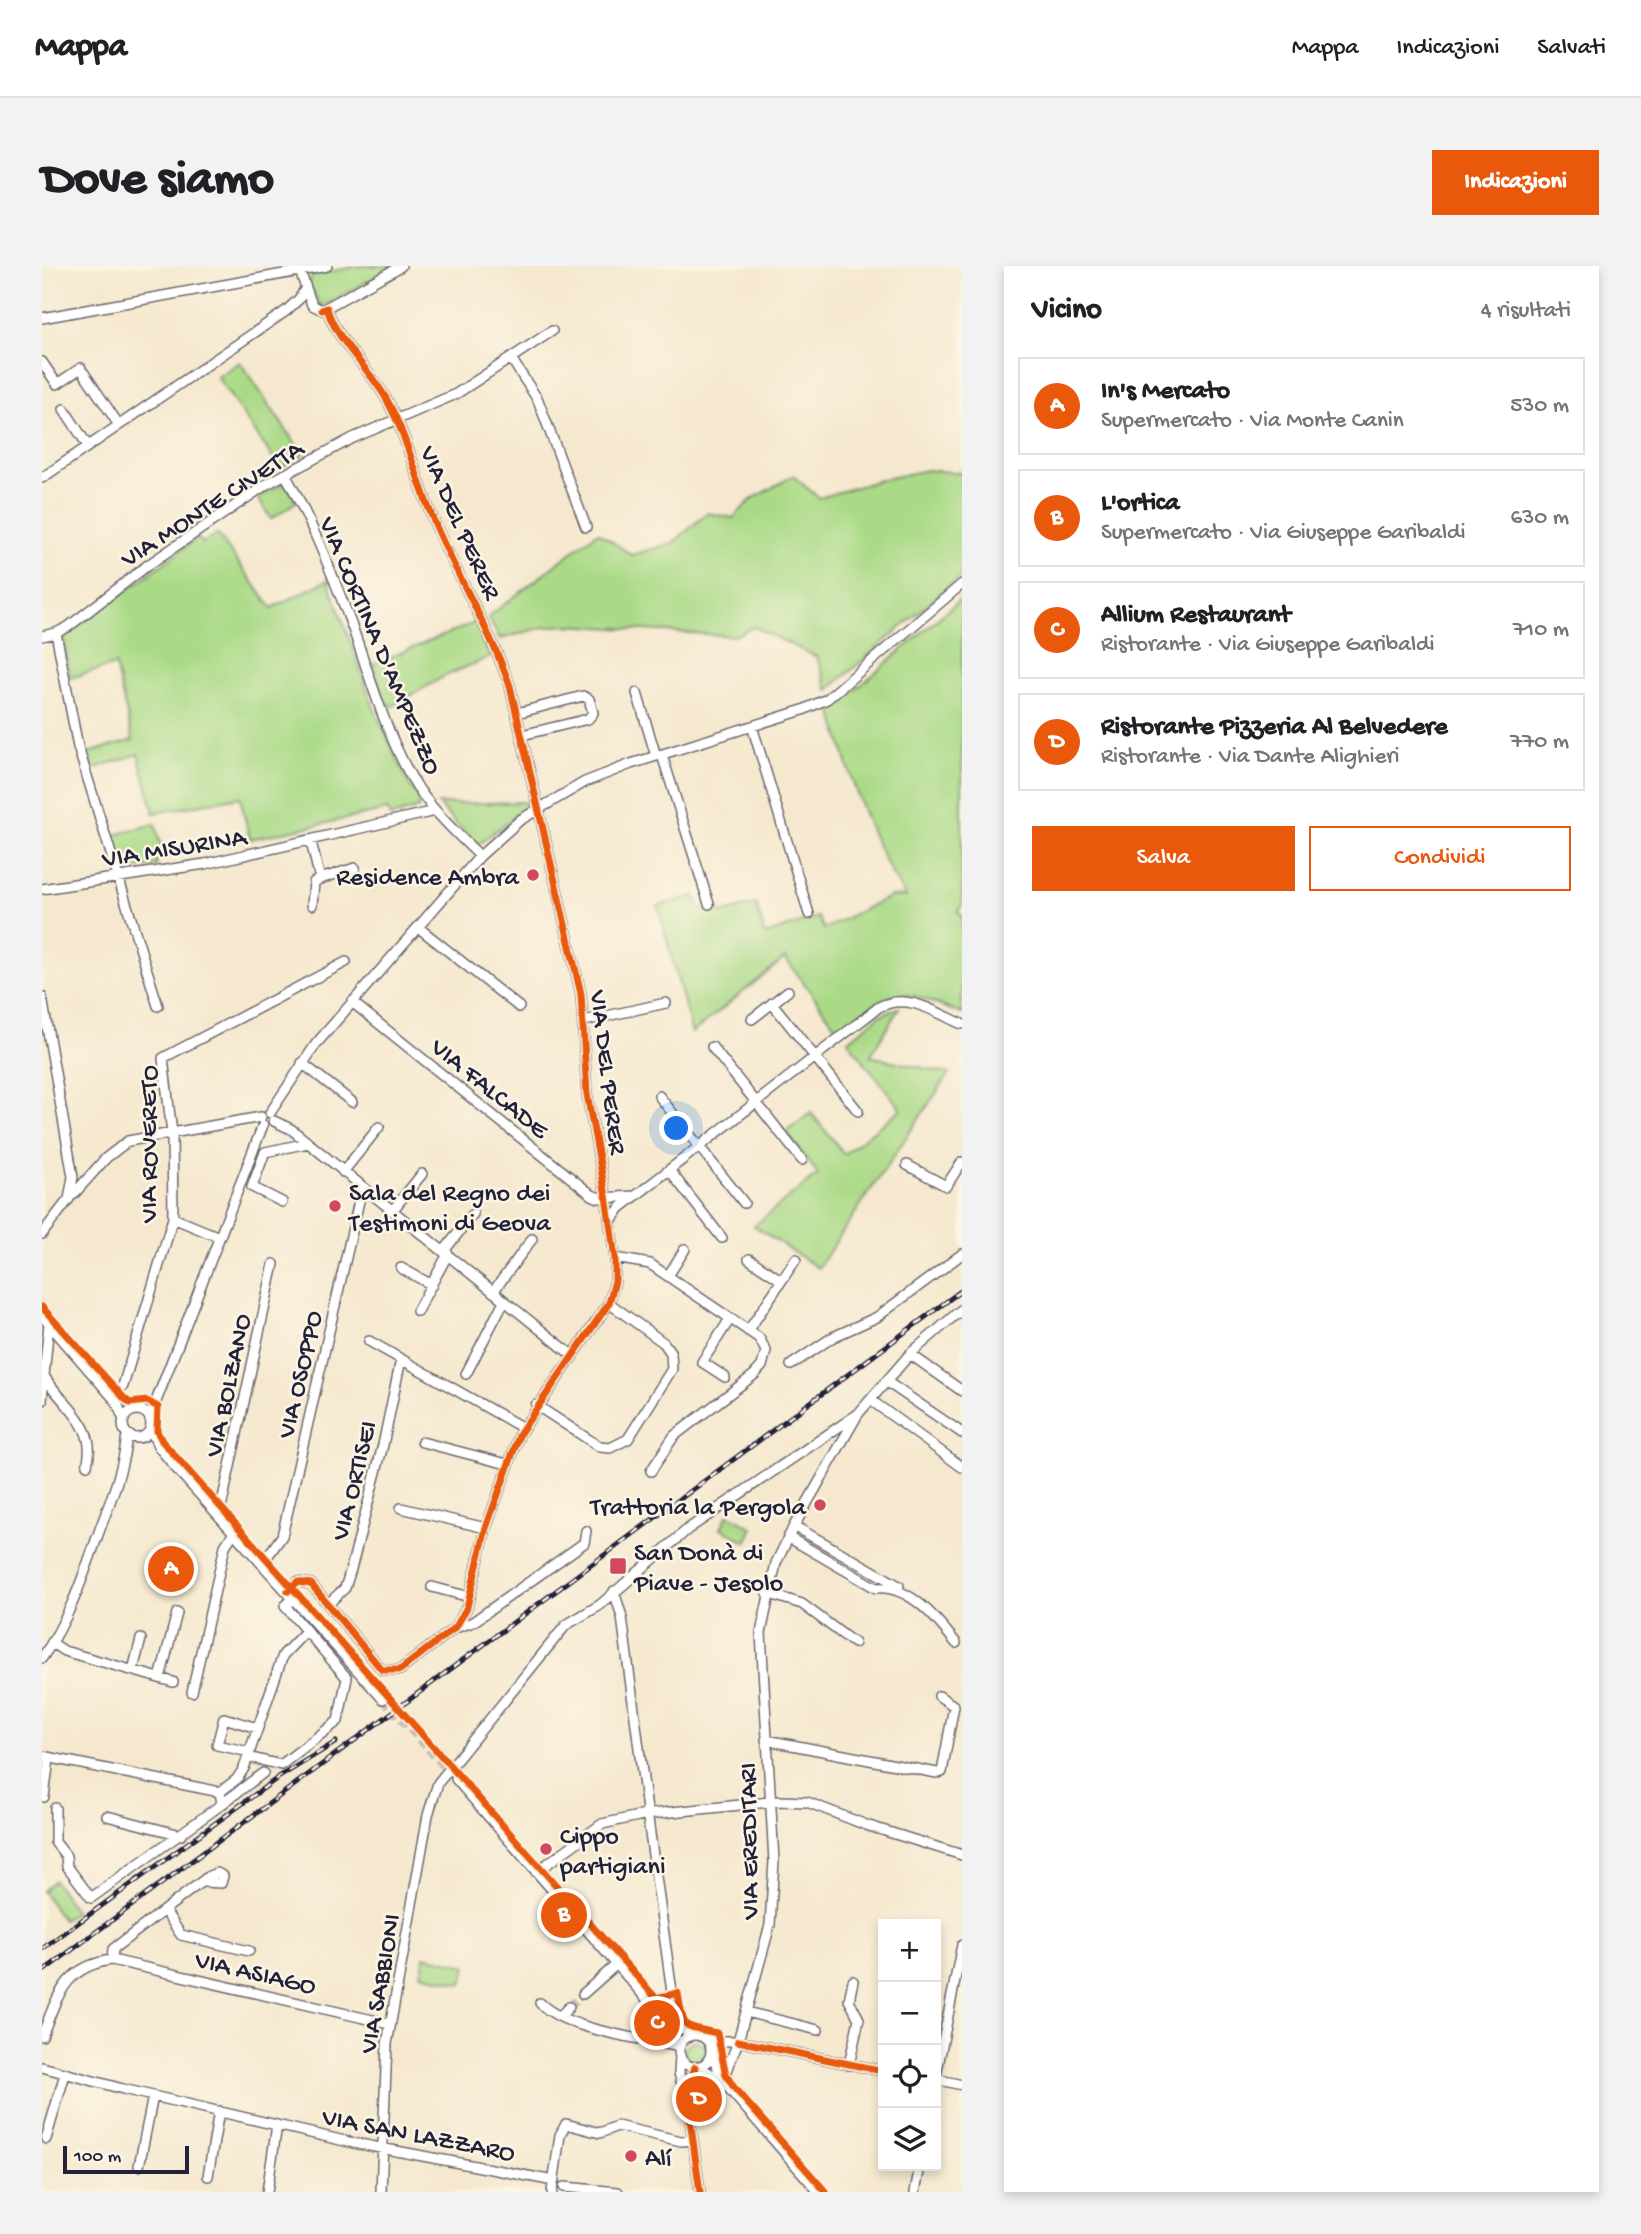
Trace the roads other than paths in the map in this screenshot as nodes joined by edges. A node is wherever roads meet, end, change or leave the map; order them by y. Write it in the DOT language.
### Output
graph roads {
  1 [pos="327,266"];
  2 [pos="401,266"];
  3 [pos="300,271"];
  4 [pos="304,289"];
  5 [pos="312,305"];
  6 [pos="325,309"];
  7 [pos="286,311"];
  8 [pos="42,318"];
  9 [pos="552,331"];
  10 [pos="512,360"];
  11 [pos="42,362"];
  12 [pos="64,409"];
  13 [pos="397,421"];
  14 [pos="119,425"];
  15 [pos="88,446"];
  16 [pos="285,474"];
  17 [pos="42,478"];
  18 [pos="586,527"];
  19 [pos="962,584"];
  20 [pos="56,633"];
  21 [pos="42,636"];
  22 [pos="637,693"];
  23 [pos="517,713"];
  24 [pos="751,726"];
  25 [pos="522,735"];
  26 [pos="659,756"];
  27 [pos="537,810"];
  28 [pos="435,811"];
  29 [pos="311,842"];
  30 [pos="480,856"];
  31 [pos="355,868"];
  32 [pos="119,878"];
  33 [pos="320,879"];
  34 [pos="42,889"];
  35 [pos="709,904"];
  36 [pos="312,905"];
  37 [pos="809,914"];
  38 [pos="419,928"];
  39 [pos="346,962"];
  40 [pos="788,991"];
  41 [pos="42,997"];
  42 [pos="352,1002"];
  43 [pos="666,1003"];
  44 [pos="772,1003"];
  45 [pos="158,1006"];
  46 [pos="519,1007"];
  47 [pos="752,1018"];
  48 [pos="584,1021"];
  49 [pos="962,1024"];
  50 [pos="712,1047"];
  51 [pos="813,1058"];
  52 [pos="302,1063"];
  53 [pos="659,1096"];
  54 [pos="352,1102"];
  55 [pos="756,1103"];
  56 [pos="859,1111"];
  57 [pos="267,1119"];
  58 [pos="379,1127"];
  59 [pos="172,1133"];
  60 [pos="309,1143"];
  61 [pos="700,1148"];
  62 [pos="106,1157"];
  63 [pos="802,1160"];
  64 [pos="962,1162"];
  65 [pos="72,1163"];
  66 [pos="907,1165"];
  67 [pos="670,1171"];
  68 [pos="343,1172"];
  69 [pos="422,1174"];
  70 [pos="362,1188"];
  71 [pos="637,1195"];
  72 [pos="606,1196"];
  73 [pos="69,1199"];
  74 [pos="282,1202"];
  75 [pos="744,1203"];
  76 [pos="392,1211"];
  77 [pos="473,1214"];
  78 [pos="173,1218"];
  79 [pos="610,1222"];
  80 [pos="42,1234"];
  81 [pos="219,1237"];
  82 [pos="722,1238"];
  83 [pos="532,1239"];
  84 [pos="685,1249"];
  85 [pos="446,1253"];
  86 [pos="962,1254"];
  87 [pos="615,1258"];
  88 [pos="749,1259"];
  89 [pos="796,1259"];
  90 [pos="274,1264"];
  91 [pos="401,1268"];
  92 [pos="668,1276"];
  93 [pos="781,1280"];
  94 [pos="432,1285"];
  95 [pos="494,1292"];
  96 [pos="504,1301"];
  97 [pos="609,1303"];
  98 [pos="962,1309"];
  99 [pos="417,1311"];
  100 [pos="730,1319"];
  101 [pos="45,1320"];
  102 [pos="748,1331"];
  103 [pos="64,1340"];
  104 [pos="369,1341"];
  105 [pos="46,1349"];
  106 [pos="910,1354"];
  107 [pos="572,1355"];
  108 [pos="401,1359"];
  109 [pos="791,1365"];
  110 [pos="466,1374"];
  111 [pos="44,1377"];
  112 [pos="725,1377"];
  113 [pos="887,1382"];
  114 [pos="123,1386"];
  115 [pos="962,1391"];
  116 [pos="42,1401"];
  117 [pos="116,1401"];
  118 [pos="872,1401"];
  119 [pos="537,1405"];
  120 [pos="142,1413"];
  121 [pos="859,1414"];
  122 [pos="124,1420"];
  123 [pos="523,1428"];
  124 [pos="962,1433"];
  125 [pos="127,1434"];
  126 [pos="145,1435"];
  127 [pos="422,1442"];
  128 [pos="125,1460"];
  129 [pos="507,1464"];
  130 [pos="87,1465"];
  131 [pos="962,1467"];
  132 [pos="651,1471"];
  133 [pos="401,1508"];
  134 [pos="216,1512"];
  135 [pos="794,1526"];
  136 [pos="486,1528"];
  137 [pos="586,1531"];
  138 [pos="233,1532"];
  139 [pos="788,1537"];
  140 [pos="262,1564"];
  141 [pos="432,1587"];
  142 [pos="614,1591"];
  143 [pos="767,1593"];
  144 [pos="912,1594"];
  145 [pos="291,1595"];
  146 [pos="470,1597"];
  147 [pos="328,1604"];
  148 [pos="177,1613"];
  149 [pos="456,1627"];
  150 [pos="306,1631"];
  151 [pos="141,1639"];
  152 [pos="52,1643"];
  153 [pos="854,1643"];
  154 [pos="956,1643"];
  155 [pos="42,1658"];
  156 [pos="133,1670"];
  157 [pos="160,1678"];
  158 [pos="173,1682"];
  159 [pos="192,1692"];
  160 [pos="939,1696"];
  161 [pos="383,1699"];
  162 [pos="257,1728"];
  163 [pos="766,1740"];
  164 [pos="249,1755"];
  165 [pos="45,1757"];
  166 [pos="263,1773"];
  167 [pos="456,1779"];
  168 [pos="220,1792"];
  169 [pos="44,1797"];
  170 [pos="771,1802"];
  171 [pos="222,1804"];
  172 [pos="55,1808"];
  173 [pos="648,1815"];
  174 [pos="107,1816"];
  175 [pos="181,1835"];
  176 [pos="962,1855"];
  177 [pos="536,1872"];
  178 [pos="204,1882"];
  179 [pos="165,1911"];
  180 [pos="962,1945"];
  181 [pos="248,1951"];
  182 [pos="112,1960"];
  183 [pos="617,1964"];
  184 [pos="853,1981"];
  185 [pos="583,1994"];
  186 [pos="673,1997"];
  187 [pos="540,2003"];
  188 [pos="569,2007"];
  189 [pos="659,2012"];
  190 [pos="746,2012"];
  191 [pos="560,2016"];
  192 [pos="667,2021"];
  193 [pos="390,2024"];
  194 [pos="677,2028"];
  195 [pos="818,2030"];
  196 [pos="692,2035"];
  197 [pos="42,2036"];
  198 [pos="738,2041"];
  199 [pos="709,2045"];
  200 [pos="680,2051"];
  201 [pos="941,2059"];
  202 [pos="849,2064"];
  203 [pos="697,2066"];
  204 [pos="42,2067"];
  205 [pos="878,2070"];
  206 [pos="65,2074"];
  207 [pos="723,2082"];
  208 [pos="941,2082"];
  209 [pos="962,2085"];
  210 [pos="153,2096"];
  211 [pos="219,2111"];
  212 [pos="689,2112"];
  213 [pos="277,2125"];
  214 [pos="46,2139"];
  215 [pos="693,2140"];
  216 [pos="385,2148"];
  217 [pos="139,2166"];
  218 [pos="919,2171"];
  219 [pos="208,2176"];
  220 [pos="554,2181"];
  221 [pos="564,2187"];
  222 [pos="267,2192"];
  223 [pos="381,2192"];
  224 [pos="552,2192"];
  225 [pos="618,2192"];
  226 [pos="700,2192"];
  227 [pos="819,2192"];
  228 [pos="915,2192"];
  1 -- 3 [label="street"];
  2 -- 6 [label="street"];
  3 -- 4 [label="street"];
  3 -- 8 [label="street"];
  4 -- 5 [label="street"];
  4 -- 7 [label="street"];
  5 -- 6 [label="street"];
  5 -- 7 [label="street"];
  6 -- 13 [label="street, VIA DEL PERER"];
  7 -- 14 [label="street"];
  9 -- 10 [label="street, VIA MONTE CIVETTA"];
  10 -- 13 [label="street, VIA MONTE CIVETTA"];
  10 -- 18 [label="street"];
  11 -- 14 [label="street"];
  12 -- 15 [label="street"];
  13 -- 16 [label="street, VIA MONTE CIVETTA"];
  13 -- 23 [label="street, VIA DEL PERER"];
  14 -- 15 [label="street"];
  15 -- 17 [label="street"];
  16 -- 20 [label="street, VIA MONTE CIVETTA"];
  16 -- 28 [label="street, VIA CORTINA D'AMPEZZO"];
  19 -- 24 [label="street"];
  20 -- 21 [label="street, VIA MONTE CIVETTA"];
  20 -- 32 [label="street"];
  22 -- 26 [label="street"];
  23 -- 25 [label="street, VIA DEL PERER"];
  23 -- 25 [label="street"];
  24 -- 26 [label="street"];
  24 -- 37 [label="street"];
  25 -- 27 [label="street, VIA DEL PERER"];
  26 -- 27 [label="street"];
  26 -- 35 [label="street"];
  27 -- 30 [label="street"];
  27 -- 48 [label="street, VIA DEL PERER"];
  28 -- 29 [label="street, VIA MISURINA"];
  28 -- 30 [label="street, VIA CORTINA D'AMPEZZO"];
  29 -- 32 [label="street, VIA MISURINA"];
  29 -- 33 [label="street"];
  30 -- 38 [label="street"];
  31 -- 33 [label="street"];
  32 -- 34 [label="street, VIA MISURINA"];
  32 -- 45 [label="street"];
  33 -- 36 [label="street"];
  38 -- 42 [label="street"];
  38 -- 46 [label="street"];
  39 -- 59 [label="street, VIA ROVERETO"];
  40 -- 44 [label="street"];
  41 -- 65 [label="street"];
  42 -- 52 [label="street"];
  42 -- 72 [label="street, VIA FALCADE"];
  43 -- 48 [label="street, VIA DEL PERER"];
  44 -- 47 [label="street"];
  44 -- 51 [label="street"];
  48 -- 72 [label="street, VIA DEL PERER"];
  49 -- 51 [label="street"];
  50 -- 55 [label="street"];
  51 -- 55 [label="street"];
  51 -- 56 [label="street"];
  52 -- 54 [label="street"];
  52 -- 57 [label="street"];
  53 -- 61 [label="street"];
  55 -- 61 [label="street"];
  55 -- 63 [label="street"];
  57 -- 59 [label="street"];
  57 -- 60 [label="street"];
  57 -- 81 [label="street"];
  58 -- 68 [label="street"];
  59 -- 62 [label="street"];
  59 -- 78 [label="street, VIA ROVERETO"];
  60 -- 68 [label="street"];
  60 -- 74 [label="street"];
  61 -- 67 [label="street"];
  61 -- 75 [label="street"];
  62 -- 65 [label="street"];
  62 -- 73 [label="street"];
  64 -- 66 [label="street"];
  65 -- 73 [label="street"];
  67 -- 71 [label="street"];
  67 -- 82 [label="street"];
  68 -- 70 [label="street"];
  69 -- 76 [label="street"];
  70 -- 76 [label="street"];
  70 -- 140 [label="street, VIA OSOPPO"];
  71 -- 72 [label="street"];
  71 -- 79 [label="street"];
  72 -- 79 [label="street, VIA DEL PERER"];
  73 -- 80 [label="street"];
  76 -- 85 [label="street"];
  77 -- 85 [label="street"];
  78 -- 81 [label="street"];
  78 -- 114 [label="street, VIA ROVERETO"];
  79 -- 87 [label="street, VIA DEL PERER"];
  81 -- 120 [label="street"];
  83 -- 95 [label="street"];
  84 -- 92 [label="street"];
  85 -- 94 [label="street"];
  85 -- 95 [label="street"];
  86 -- 109 [label="street"];
  87 -- 92 [label="street"];
  87 -- 97 [label="street, VIA DEL PERER"];
  88 -- 93 [label="street"];
  89 -- 93 [label="street"];
  90 -- 134 [label="street, VIA BOLZANO"];
  91 -- 94 [label="street"];
  92 -- 100 [label="street"];
  93 -- 102 [label="street"];
  94 -- 99 [label="street"];
  95 -- 96 [label="street"];
  96 -- 107 [label="street"];
  96 -- 110 [label="street"];
  97 -- 107 [label="street, VIA DEL PERER"];
  97 -- 119 [label="street"];
  98 -- 106 [label="street, VIA EREDITARI"];
  100 -- 102 [label="street"];
  100 -- 112 [label="street"];
  101 -- 103 [label="street"];
  101 -- 105 [label="street"];
  102 -- 132 [label="street"];
  103 -- 105 [label="street"];
  103 -- 117 [label="street"];
  104 -- 108 [label="street"];
  105 -- 111 [label="street"];
  106 -- 113 [label="street, VIA EREDITARI"];
  106 -- 115 [label="street"];
  107 -- 119 [label="street, VIA DEL PERER"];
  108 -- 123 [label="street"];
  108 -- 147 [label="street, VIA ORTISEI"];
  111 -- 116 [label="street"];
  111 -- 130 [label="street"];
  113 -- 118 [label="street, VIA EREDITARI"];
  113 -- 124 [label="street"];
  117 -- 120 [label="street"];
  117 -- 122 [label="street"];
  118 -- 121 [label="street, VIA EREDITARI"];
  118 -- 131 [label="street"];
  119 -- 123 [label="street, VIA DEL PERER"];
  120 -- 122 [label="street"];
  120 -- 126 [label="street"];
  121 -- 135 [label="street, VIA EREDITARI"];
  121 -- 142 [label="street"];
  122 -- 125 [label="street"];
  123 -- 129 [label="street, VIA DEL PERER"];
  125 -- 126 [label="street"];
  125 -- 128 [label="street"];
  126 -- 128 [label="street"];
  126 -- 134 [label="street"];
  127 -- 129 [label="street"];
  128 -- 152 [label="street"];
  129 -- 136 [label="street, VIA DEL PERER"];
  133 -- 136 [label="street"];
  134 -- 138 [label="street"];
  135 -- 139 [label="street, VIA EREDITARI"];
  135 -- 144 [label="street"];
  136 -- 146 [label="street, VIA DEL PERER"];
  137 -- 149 [label="street"];
  138 -- 140 [label="street"];
  138 -- 159 [label="street"];
  139 -- 143 [label="street, VIA EREDITARI"];
  139 -- 154 [label="street"];
  140 -- 145 [label="street"];
  141 -- 146 [label="street"];
  142 -- 173 [label="street"];
  142 -- 193 [label="street, VIA SABBIONI"];
  143 -- 153 [label="street"];
  143 -- 163 [label="street, VIA EREDITARI"];
  145 -- 147 [label="street, VIA DEL PERER"];
  145 -- 150 [label="street"];
  145 -- 161 [label="street"];
  146 -- 149 [label="street, VIA DEL PERER"];
  147 -- 149 [label="street, VIA DEL PERER"];
  148 -- 157 [label="street"];
  150 -- 162 [label="street"];
  150 -- 164 [label="street"];
  151 -- 156 [label="street"];
  152 -- 155 [label="street"];
  152 -- 156 [label="street"];
  156 -- 157 [label="street"];
  157 -- 158 [label="street"];
  160 -- 163 [label="street"];
  162 -- 164 [label="street"];
  162 -- 164 [label="street"];
  163 -- 170 [label="street, VIA EREDITARI"];
  164 -- 168 [label="street"];
  165 -- 168 [label="street"];
  165 -- 169 [label="street"];
  166 -- 171 [label="street"];
  167 -- 177 [label="street"];
  168 -- 171 [label="street"];
  170 -- 173 [label="street"];
  170 -- 176 [label="street"];
  170 -- 190 [label="street, VIA EREDITARI"];
  171 -- 175 [label="street"];
  172 -- 175 [label="street"];
  173 -- 177 [label="street"];
  173 -- 186 [label="street"];
  174 -- 175 [label="street"];
  177 -- 183 [label="street"];
  178 -- 179 [label="street"];
  179 -- 181 [label="street, VIA ASIAGO"];
  179 -- 182 [label="street"];
  180 -- 201 [label="street"];
  182 -- 193 [label="street, VIA ASIAGO"];
  182 -- 197 [label="street"];
  183 -- 185 [label="street"];
  183 -- 189 [label="street"];
  184 -- 202 [label="street"];
  186 -- 189 [label="street"];
  186 -- 194 [label="street"];
  187 -- 191 [label="street"];
  188 -- 191 [label="street"];
  189 -- 192 [label="street"];
  190 -- 195 [label="street"];
  190 -- 198 [label="street, VIA EREDITARI"];
  191 -- 200 [label="street"];
  192 -- 194 [label="street"];
  192 -- 200 [label="street"];
  193 -- 216 [label="street, VIA SABBIONI"];
  194 -- 196 [label="street"];
  196 -- 199 [label="street"];
  196 -- 200 [label="street"];
  198 -- 199 [label="street"];
  198 -- 202 [label="street"];
  198 -- 207 [label="street, VIA EREDITARI"];
  199 -- 203 [label="street"];
  199 -- 207 [label="street"];
  200 -- 203 [label="street"];
  200 -- 212 [label="street"];
  202 -- 205 [label="street"];
  203 -- 207 [label="street"];
  203 -- 212 [label="street"];
  204 -- 206 [label="street, VIA SAN LAZZARO"];
  206 -- 210 [label="street, VIA SAN LAZZARO"];
  206 -- 214 [label="street"];
  207 -- 227 [label="street"];
  208 -- 209 [label="street"];
  210 -- 211 [label="street, VIA SAN LAZZARO"];
  210 -- 217 [label="street"];
  211 -- 213 [label="street, VIA SAN LAZZARO"];
  211 -- 219 [label="street"];
  212 -- 215 [label="street"];
  213 -- 216 [label="street, VIA SAN LAZZARO"];
  213 -- 222 [label="street"];
  215 -- 220 [label="street"];
  215 -- 226 [label="street"];
  216 -- 220 [label="street, VIA SAN LAZZARO"];
  216 -- 223 [label="street, VIA SABBIONI"];
  218 -- 228 [label="street"];
  220 -- 224 [label="street"];
  221 -- 225 [label="street"];
}
